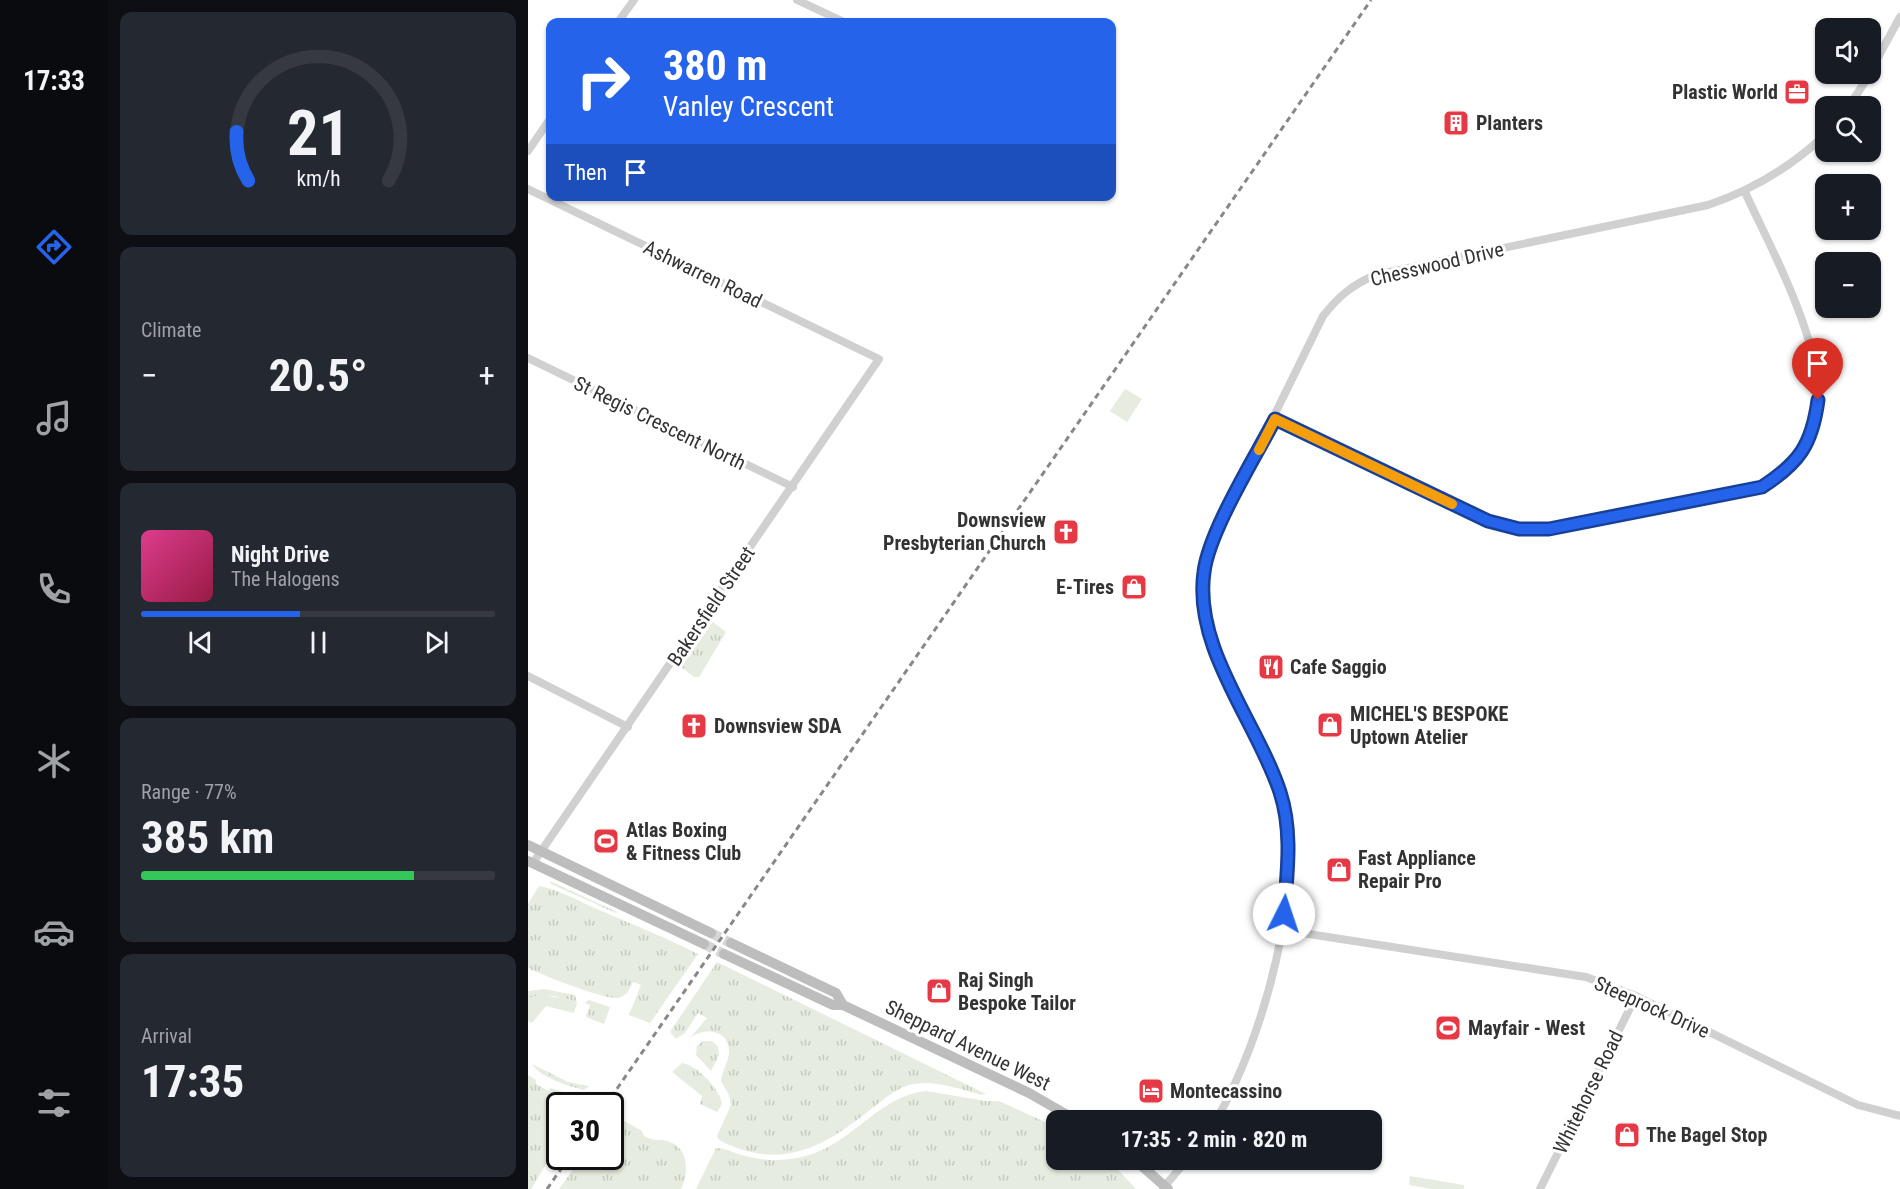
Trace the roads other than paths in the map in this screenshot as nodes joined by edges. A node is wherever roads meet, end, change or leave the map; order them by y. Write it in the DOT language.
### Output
graph roads {
  1 [pos="634,0"];
  2 [pos="797,0"];
  3 [pos="1900,16"];
  4 [pos="621,18"];
  5 [pos="835,18"];
  6 [pos="1881,52"];
  7 [pos="546,125"];
  8 [pos="1815,144"];
  9 [pos="528,151"];
  10 [pos="528,189"];
  11 [pos="1745,192"];
  12 [pos="546,198"];
  13 [pos="553,201"];
  14 [pos="528,358"];
  15 [pos="879,359"];
  16 [pos="1275,419"];
  17 [pos="793,487"];
  18 [pos="528,676"];
  19 [pos="628,728"];
  20 [pos="528,845"];
  21 [pos="541,851"];
  22 [pos="530,865"];
  23 [pos="1283,930"];
  24 [pos="711,933"];
  25 [pos="731,943"];
  26 [pos="704,944"];
  27 [pos="724,954"];
  28 [pos="1636,996"];
  29 [pos="843,1005"];
  30 [pos="1059,1110"];
  31 [pos="1222,1110"];
  32 [pos="1900,1116"];
  33 [pos="1146,1170"];
  34 [pos="1179,1170"];
  35 [pos="1165,1188"];
  36 [pos="1540,1189"];
  1 -- 4 [label="street"];
  2 -- 5 [label="street"];
  3 -- 6 [label="street"];
  7 -- 9 [label="street"];
  8 -- 11 [label="street, Chesswood Drive"];
  10 -- 12 [label="street, Ashwarren Road"];
  11 -- 16 [label="street, Chesswood Drive"];
  11 -- 16 [label="street"];
  13 -- 15 [label="street, Ashwarren Road"];
  14 -- 17 [label="street, St Regis Crescent North"];
  15 -- 17 [label="street, Bakersfield Street"];
  16 -- 23 [label="street, Chesswood Drive"];
  17 -- 19 [label="street, Bakersfield Street"];
  18 -- 19 [label="street"];
  19 -- 21 [label="street, Bakersfield Street"];
  20 -- 21 [label="main road"];
  21 -- 22 [label="street, Bakersfield Street"];
  21 -- 24 [label="main road"];
  22 -- 26 [label="main road"];
  23 -- 28 [label="street, Steeprock Drive"];
  23 -- 31 [label="street, Chesswood Drive"];
  25 -- 29 [label="main road, Sheppard Avenue West"];
  27 -- 29 [label="main road, Sheppard Avenue West"];
  28 -- 32 [label="street, Steeprock Drive"];
  28 -- 36 [label="street, Whitehorse Road"];
  29 -- 30 [label="main road, Sheppard Avenue West"];
  33 -- 35 [label="main road"];
  34 -- 35 [label="street"];
}
